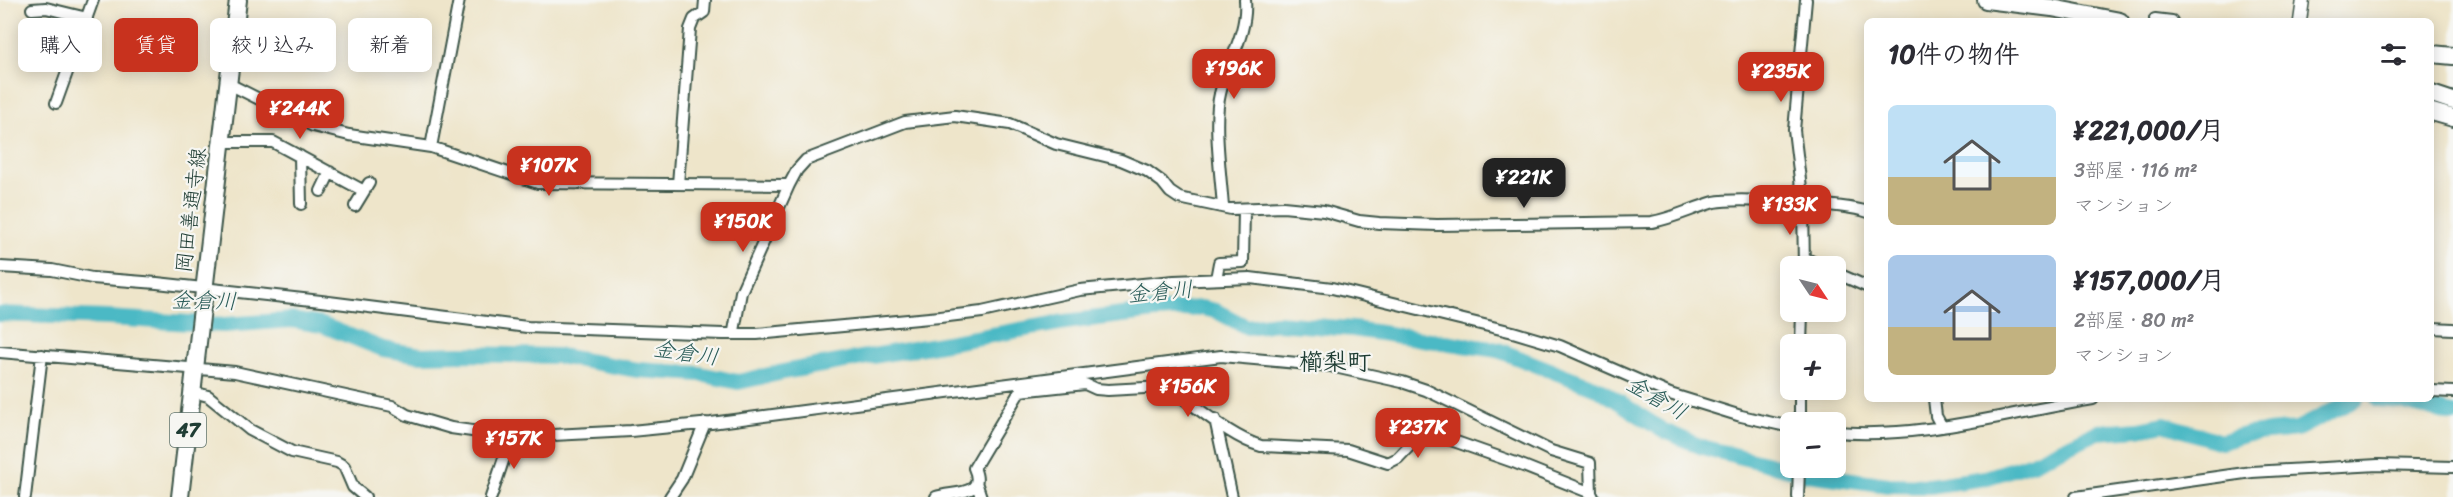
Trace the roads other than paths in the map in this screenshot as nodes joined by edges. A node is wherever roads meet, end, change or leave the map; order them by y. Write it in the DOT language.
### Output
graph roads {
  1 [pos="93,0"];
  2 [pos="238,0"];
  3 [pos="459,0"];
  4 [pos="705,0"];
  5 [pos="1245,0"];
  6 [pos="1806,0"];
  7 [pos="1986,0"];
  8 [pos="2303,0"];
  9 [pos="2006,2"];
  10 [pos="32,9"];
  11 [pos="87,18"];
  12 [pos="2065,18"];
  13 [pos="2102,18"];
  14 [pos="2300,18"];
  15 [pos="2434,54"];
  16 [pos="2453,56"];
  17 [pos="67,72"];
  18 [pos="229,84"];
  19 [pos="2434,95"];
  20 [pos="2453,101"];
  21 [pos="56,103"];
  22 [pos="2434,113"];
  23 [pos="2453,118"];
  24 [pos="222,142"];
  25 [pos="431,147"];
  26 [pos="300,156"];
  27 [pos="330,172"];
  28 [pos="678,184"];
  29 [pos="789,185"];
  30 [pos="321,191"];
  31 [pos="301,204"];
  32 [pos="1803,204"];
  33 [pos="355,206"];
  34 [pos="1223,207"];
  35 [pos="1244,210"];
  36 [pos="1864,212"];
  37 [pos="1804,256"];
  38 [pos="0,267"];
  39 [pos="1846,277"];
  40 [pos="1216,279"];
  41 [pos="1864,285"];
  42 [pos="205,288"];
  43 [pos="2434,328"];
  44 [pos="2453,329"];
  45 [pos="734,331"];
  46 [pos="0,352"];
  47 [pos="42,355"];
  48 [pos="196,365"];
  49 [pos="1085,379"];
  50 [pos="2434,391"];
  51 [pos="193,392"];
  52 [pos="2453,392"];
  53 [pos="1934,402"];
  54 [pos="2056,402"];
  55 [pos="2032,404"];
  56 [pos="1215,419"];
  57 [pos="705,423"];
  58 [pos="1780,425"];
  59 [pos="1942,427"];
  60 [pos="1846,432"];
  61 [pos="511,437"];
  62 [pos="2453,467"];
  63 [pos="1799,478"];
  64 [pos="977,485"];
  65 [pos="2154,492"];
  66 [pos="1592,495"];
  67 [pos="25,497"];
  68 [pos="180,497"];
  69 [pos="365,497"];
  70 [pos="491,497"];
  71 [pos="670,497"];
  72 [pos="936,497"];
  73 [pos="981,497"];
  74 [pos="1232,497"];
  75 [pos="1798,497"];
  76 [pos="2076,497"];
  1 -- 11 [label="street"];
  2 -- 18 [label="main road, 岡田善通寺線 / 47"];
  3 -- 25 [label="street"];
  4 -- 28 [label="street"];
  5 -- 34 [label="street"];
  6 -- 32 [label="street"];
  7 -- 9 [label="main road"];
  8 -- 14 [label="street"];
  9 -- 12 [label="main road"];
  9 -- 13 [label="main road"];
  10 -- 11 [label="street"];
  15 -- 16 [label="main road"];
  17 -- 21 [label="street"];
  18 -- 24 [label="main road, 岡田善通寺線 / 47"];
  18 -- 25 [label="street"];
  19 -- 20 [label="main road"];
  22 -- 23 [label="main road"];
  24 -- 26 [label="street"];
  24 -- 42 [label="main road, 岡田善通寺線 / 47"];
  25 -- 28 [label="street"];
  26 -- 27 [label="street"];
  26 -- 31 [label="street"];
  27 -- 30 [label="street"];
  27 -- 33 [label="street"];
  28 -- 29 [label="street"];
  29 -- 34 [label="street"];
  29 -- 45 [label="street"];
  32 -- 35 [label="street"];
  32 -- 36 [label="street"];
  32 -- 37 [label="street"];
  34 -- 35 [label="street"];
  35 -- 40 [label="street"];
  38 -- 42 [label="street"];
  39 -- 41 [label="street"];
  40 -- 42 [label="street"];
  40 -- 58 [label="street"];
  42 -- 48 [label="main road, 岡田善通寺線 / 47"];
  43 -- 44 [label="street"];
  46 -- 47 [label="street"];
  47 -- 48 [label="street"];
  47 -- 67 [label="street"];
  48 -- 51 [label="main road, 岡田善通寺線 / 47"];
  48 -- 61 [label="street"];
  49 -- 56 [label="street"];
  49 -- 57 [label="street"];
  49 -- 64 [label="street"];
  49 -- 66 [label="street"];
  50 -- 52 [label="street"];
  51 -- 68 [label="main road, 岡田善通寺線 / 47"];
  51 -- 69 [label="street"];
  53 -- 59 [label="street"];
  54 -- 55 [label="street"];
  55 -- 59 [label="street"];
  56 -- 66 [label="street"];
  56 -- 74 [label="street"];
  57 -- 61 [label="street"];
  57 -- 71 [label="street"];
  59 -- 60 [label="street"];
  61 -- 70 [label="street"];
  62 -- 65 [label="street"];
  63 -- 75 [label="street"];
  64 -- 72 [label="street"];
  64 -- 73 [label="street"];
  65 -- 76 [label="street"];
}
